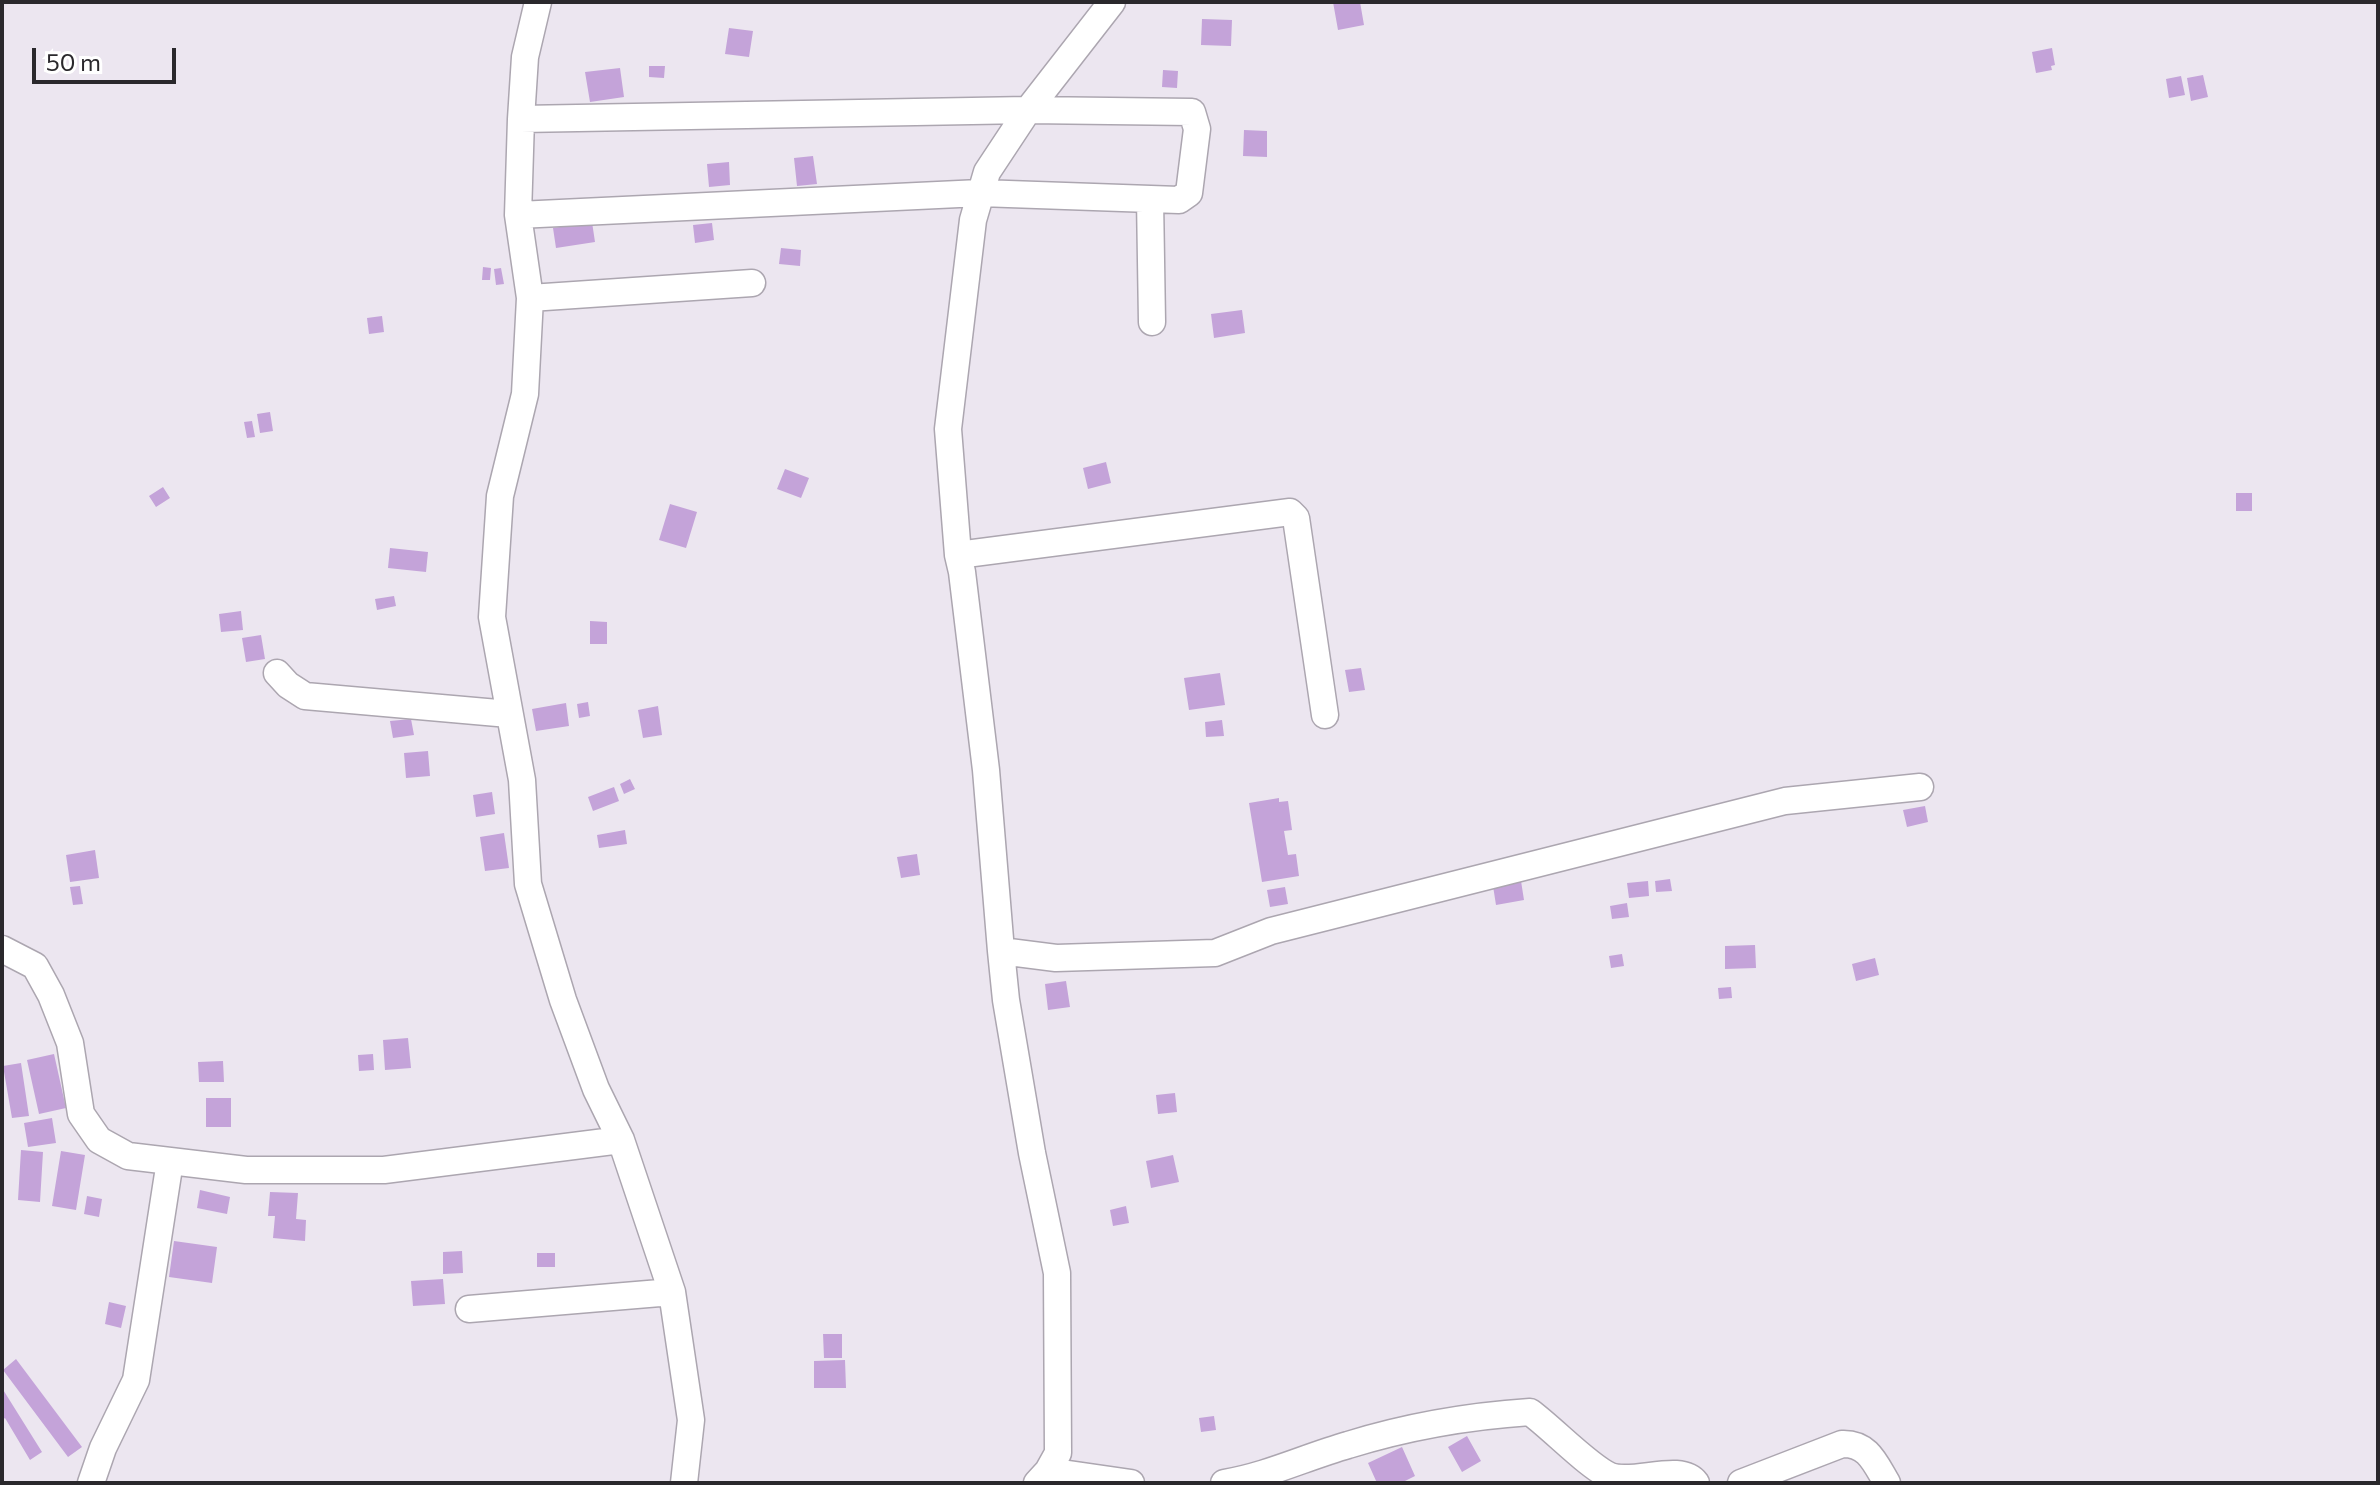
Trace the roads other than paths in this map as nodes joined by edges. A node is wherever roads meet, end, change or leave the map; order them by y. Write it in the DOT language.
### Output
graph roads {
  1 [pos="538,2"];
  2 [pos="1112,2"];
  3 [pos="1028,110"];
  4 [pos="521,119"];
  5 [pos="980,193"];
  6 [pos="1150,199"];
  7 [pos="518,215"];
  8 [pos="752,283"];
  9 [pos="530,298"];
  10 [pos="1152,322"];
  11 [pos="958,555"];
  12 [pos="277,673"];
  13 [pos="509,714"];
  14 [pos="1325,715"];
  15 [pos="1920,787"];
  16 [pos="2,949"];
  17 [pos="1001,951"];
  18 [pos="621,1140"];
  19 [pos="170,1161"];
  20 [pos="672,1292"];
  21 [pos="469,1309"];
  22 [pos="1043,1477"];
  23 [pos="91,1483"];
  24 [pos="684,1483"];
  25 [pos="1131,1483"];
  26 [pos="1224,1483"];
  27 [pos="1696,1483"];
  28 [pos="1741,1483"];
  29 [pos="1887,1483"];
  1 -- 4 [label="street"];
  2 -- 3 [label="street"];
  3 -- 4 [label="street"];
  3 -- 5 [label="street"];
  3 -- 6 [label="street"];
  4 -- 7 [label="street"];
  5 -- 6 [label="street"];
  5 -- 7 [label="street"];
  5 -- 11 [label="street"];
  6 -- 10 [label="street"];
  7 -- 9 [label="street"];
  8 -- 9 [label="street"];
  9 -- 13 [label="street"];
  11 -- 14 [label="street"];
  11 -- 17 [label="street"];
  12 -- 13 [label="street"];
  13 -- 18 [label="street"];
  15 -- 17 [label="street"];
  16 -- 19 [label="street"];
  17 -- 22 [label="street"];
  18 -- 19 [label="street"];
  18 -- 20 [label="street"];
  19 -- 23 [label="street"];
  20 -- 21 [label="street"];
  20 -- 24 [label="street"];
  22 -- 25 [label="street"];
  26 -- 27 [label="street"];
  28 -- 29 [label="street"];
}
